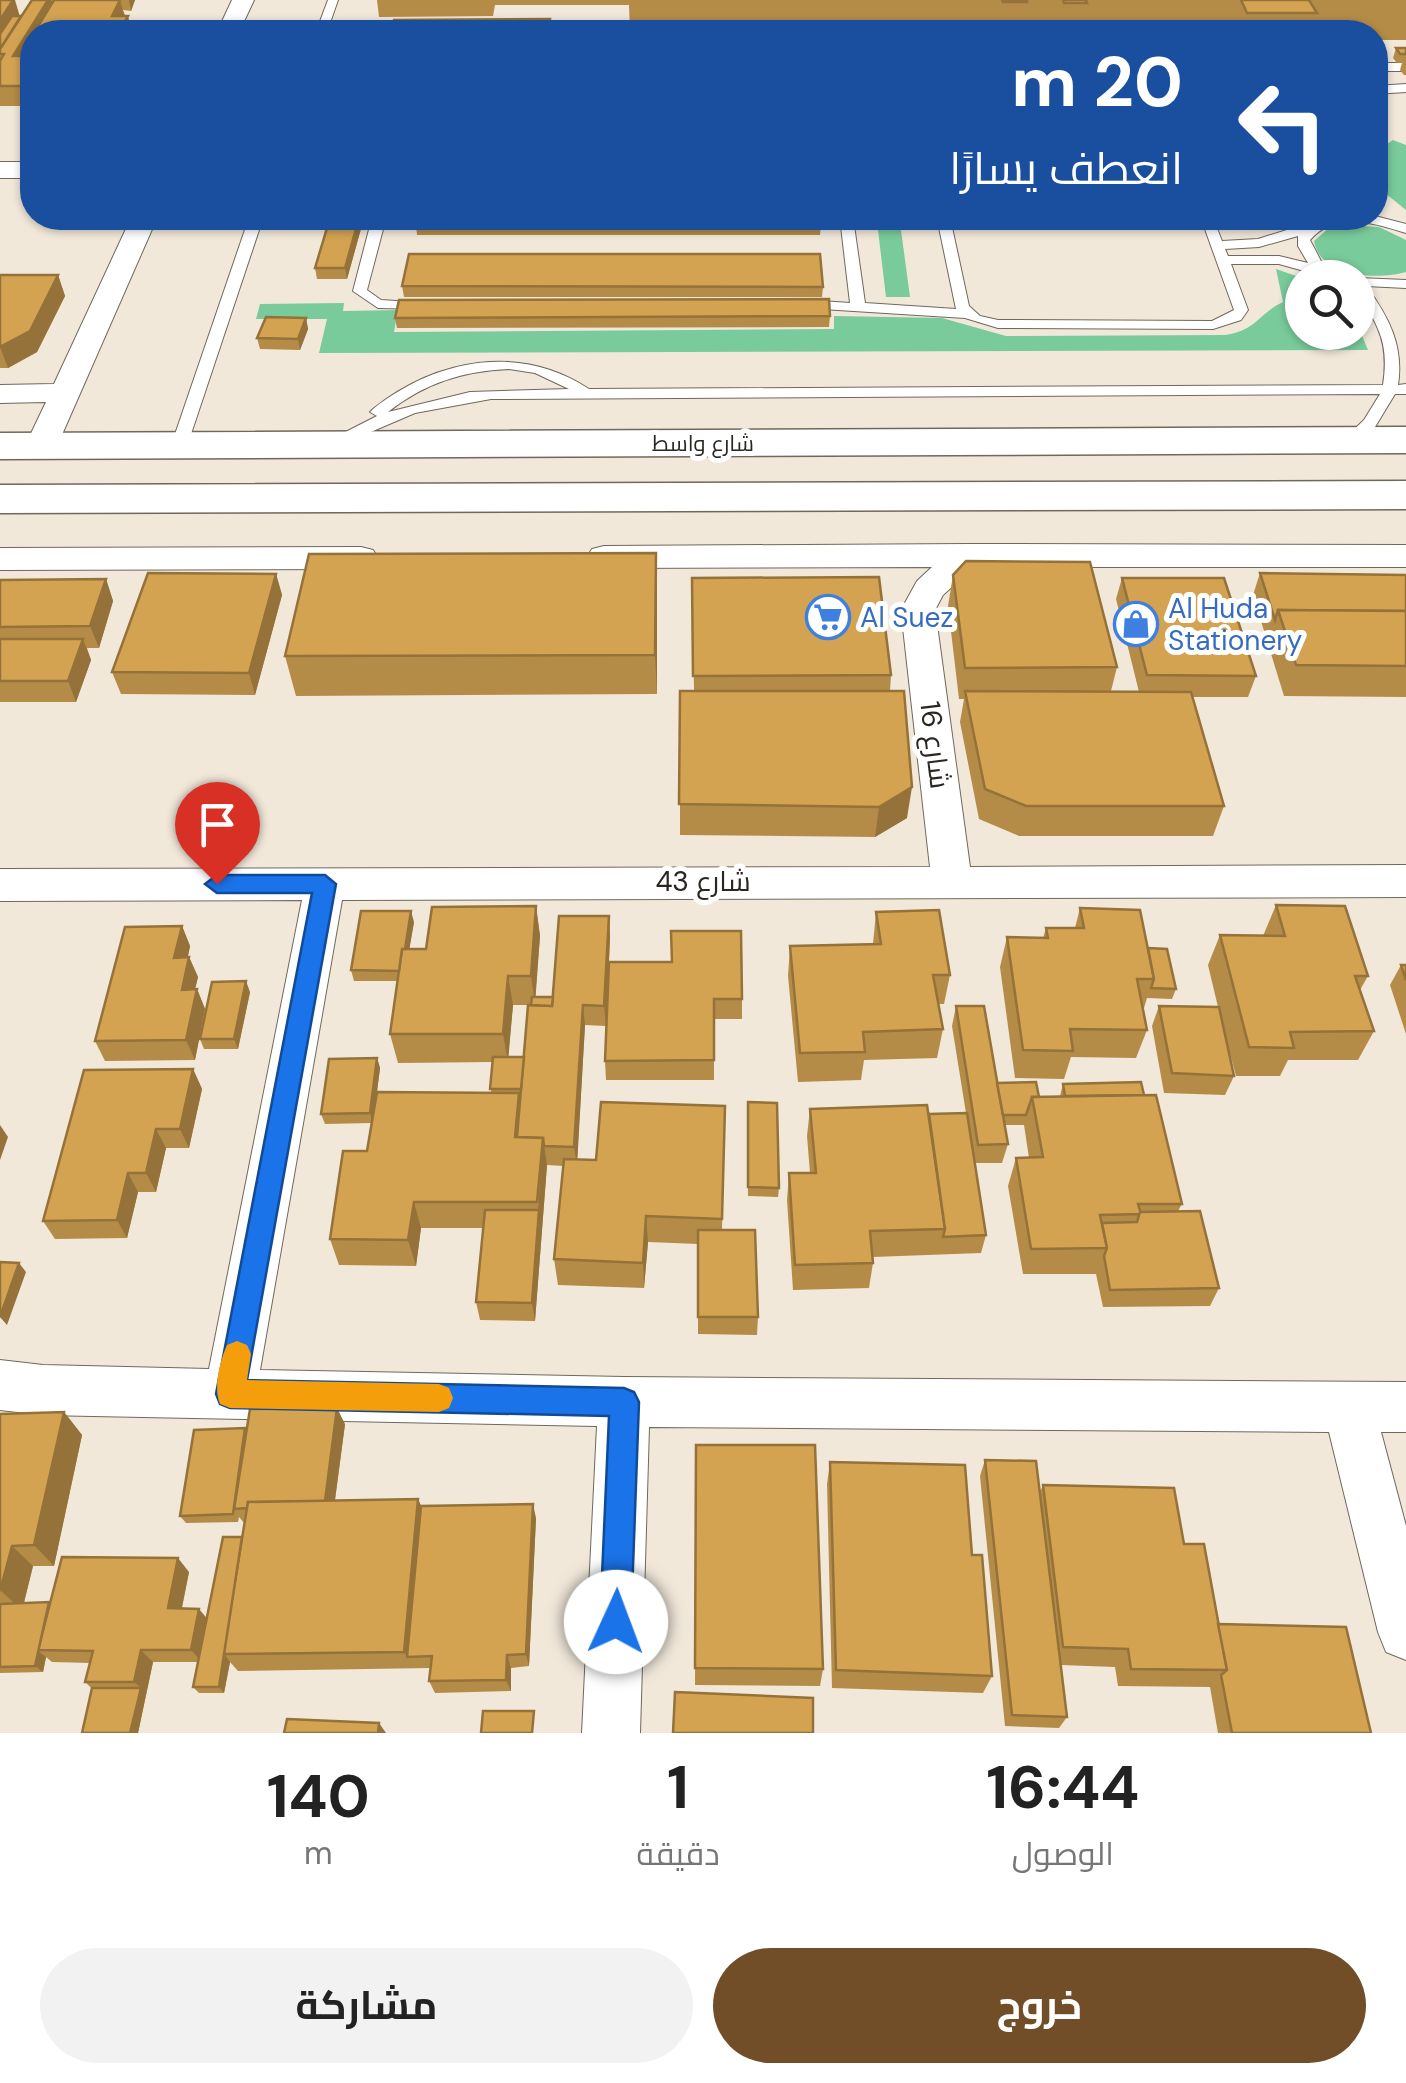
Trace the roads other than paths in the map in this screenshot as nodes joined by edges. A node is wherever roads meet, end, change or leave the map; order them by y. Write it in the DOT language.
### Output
graph roads {
  1 [pos="139,230"];
  2 [pos="252,230"];
  3 [pos="375,230"];
  4 [pos="848,230"];
  5 [pos="946,230"];
  6 [pos="1212,230"];
  7 [pos="1296,230"];
  8 [pos="1310,230"];
  9 [pos="1221,252"];
  10 [pos="1317,260"];
  11 [pos="1285,262"];
  12 [pos="1375,284"];
  13 [pos="1406,284"];
  14 [pos="784,304"];
  15 [pos="432,306"];
  16 [pos="858,306"];
  17 [pos="1375,306"];
  18 [pos="967,314"];
  19 [pos="1404,388"];
  20 [pos="64,393"];
  21 [pos="0,394"];
  22 [pos="587,394"];
  23 [pos="366,424"];
  24 [pos="1352,440"];
  25 [pos="1406,440"];
  26 [pos="20,446"];
  27 [pos="179,446"];
  28 [pos="327,446"];
  29 [pos="1406,495"];
  30 [pos="0,499"];
  31 [pos="967,555"];
  32 [pos="854,556"];
  33 [pos="1406,556"];
  34 [pos="567,557"];
  35 [pos="394,558"];
  36 [pos="0,559"];
  37 [pos="918,610"];
  38 [pos="952,880"];
  39 [pos="1406,881"];
  40 [pos="325,884"];
  41 [pos="0,885"];
  42 [pos="14,1392"];
  43 [pos="230,1394"];
  44 [pos="624,1402"];
  45 [pos="1350,1407"];
  46 [pos="1406,1407"];
  47 [pos="1406,1632"];
  48 [pos="611,1733"];
  1 -- 20 [label="street"];
  2 -- 27 [label="lane"];
  3 -- 15 [label="lane"];
  4 -- 16 [label="lane"];
  5 -- 18 [label="lane"];
  6 -- 9 [label="lane"];
  7 -- 9 [label="lane"];
  8 -- 10 [label="lane"];
  9 -- 11 [label="lane"];
  9 -- 18 [label="lane"];
  12 -- 13 [label="lane"];
  14 -- 16 [label="lane"];
  16 -- 18 [label="lane"];
  17 -- 19 [label="lane"];
  19 -- 22 [label="lane"];
  19 -- 24 [label="lane"];
  20 -- 21 [label="street"];
  20 -- 26 [label="street"];
  22 -- 23 [label="lane"];
  22 -- 23 [label="lane"];
  23 -- 28 [label="lane"];
  24 -- 25 [label="main road, شارع واسط"];
  24 -- 28 [label="main road, شارع واسط"];
  26 -- 27 [label="main road, شارع واسط"];
  27 -- 28 [label="main road, شارع واسط"];
  29 -- 30 [label="main road, شارع واسط"];
  31 -- 32 [label="street"];
  31 -- 33 [label="street"];
  31 -- 37 [label="street"];
  32 -- 34 [label="street"];
  32 -- 37 [label="street"];
  35 -- 36 [label="street"];
  37 -- 38 [label="street, شارع 16"];
  38 -- 39 [label="street, شارع 43"];
  38 -- 40 [label="street, شارع 43"];
  40 -- 41 [label="street, شارع 43"];
  40 -- 43 [label="street"];
  42 -- 43 [label="street"];
  43 -- 44 [label="street"];
  44 -- 45 [label="street"];
  44 -- 48 [label="street"];
  45 -- 46 [label="street"];
  45 -- 47 [label="street"];
}
